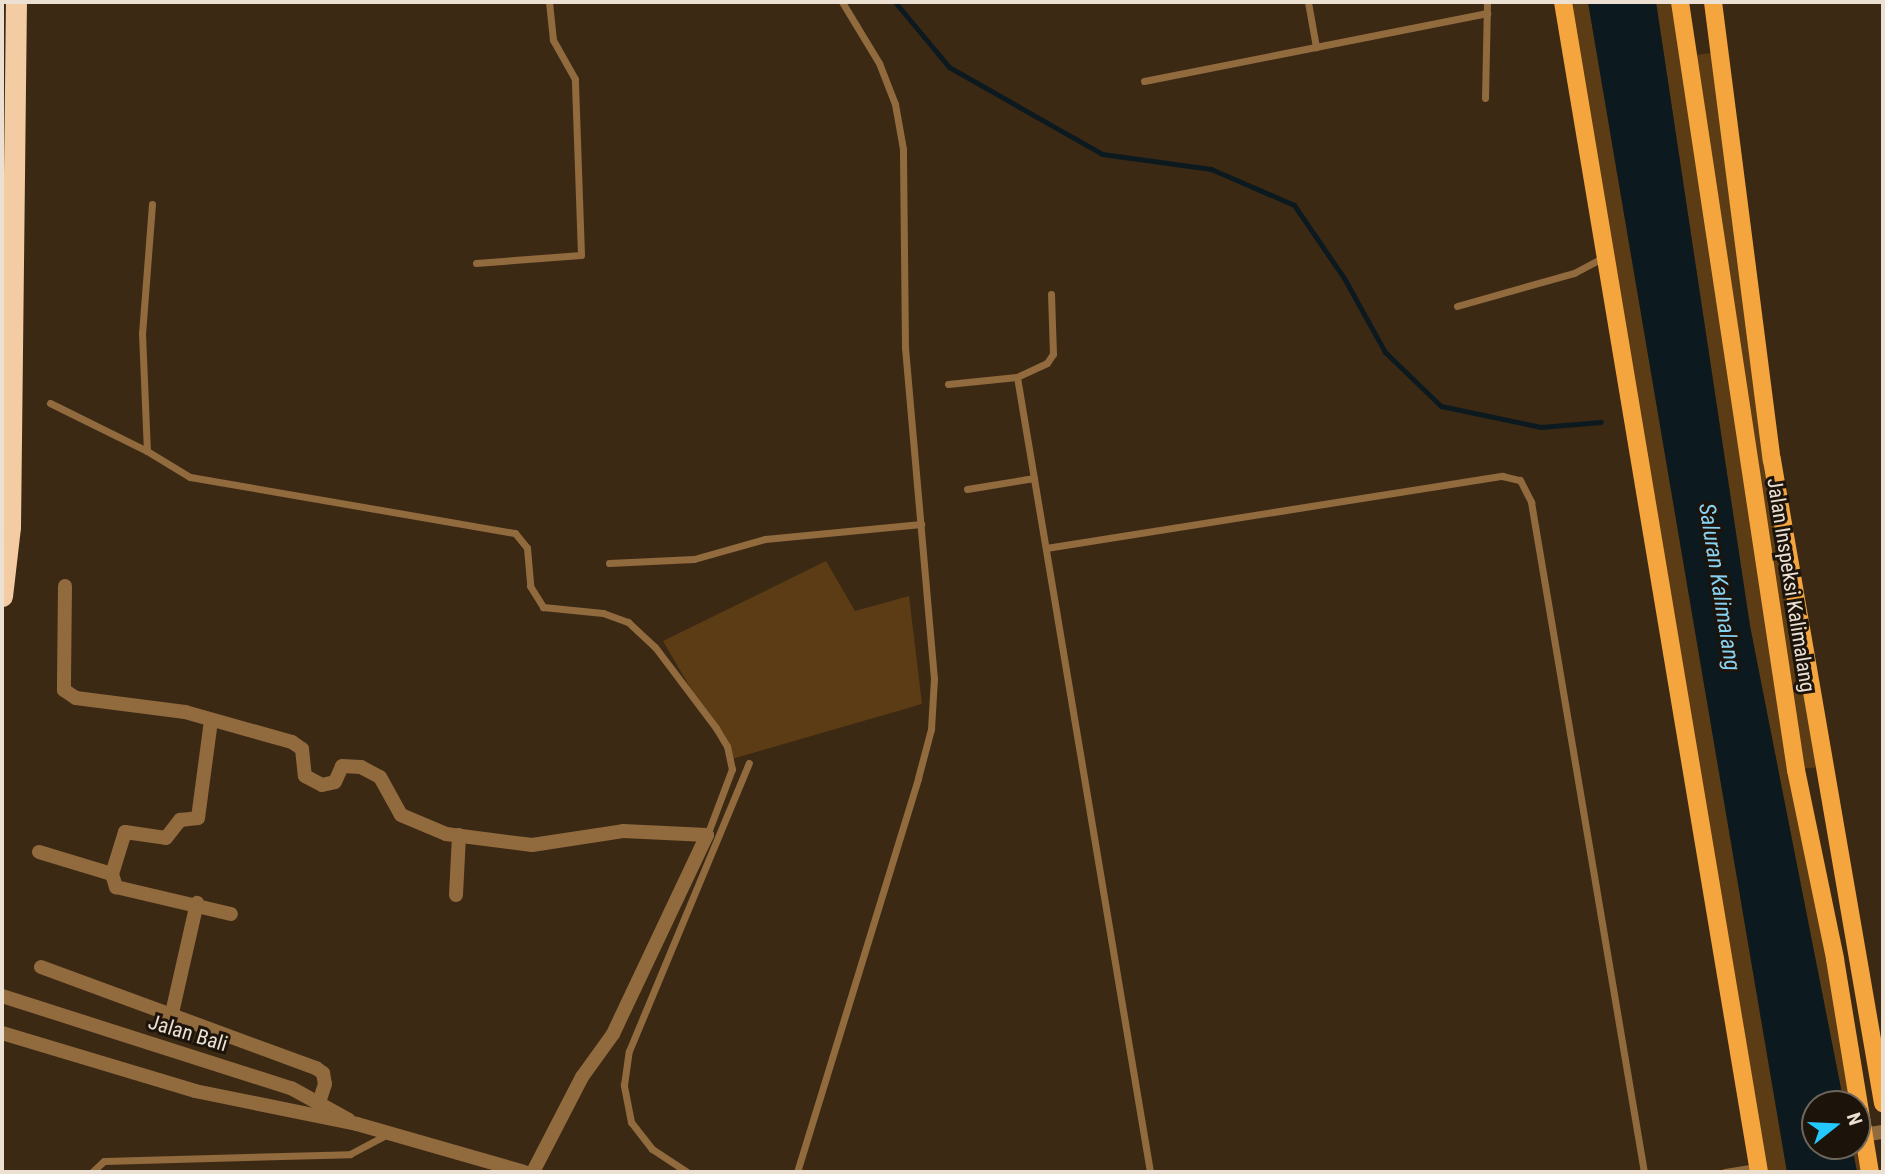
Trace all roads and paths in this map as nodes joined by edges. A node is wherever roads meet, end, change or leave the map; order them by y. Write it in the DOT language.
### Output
graph roads {
  1 [pos="16,2"];
  2 [pos="549,2"];
  3 [pos="842,2"];
  4 [pos="1308,2"];
  5 [pos="1487,2"];
  6 [pos="1563,2"];
  7 [pos="1680,2"];
  8 [pos="1713,2"];
  9 [pos="1487,13"];
  10 [pos="1316,47"];
  11 [pos="1719,52"];
  12 [pos="1688,56"];
  13 [pos="1144,81"];
  14 [pos="1485,98"];
  15 [pos="152,204"];
  16 [pos="1606,256"];
  17 [pos="476,263"];
  18 [pos="1051,294"];
  19 [pos="1457,306"];
  20 [pos="1017,377"];
  21 [pos="948,384"];
  22 [pos="50,402"];
  23 [pos="147,450"];
  24 [pos="1772,460"];
  25 [pos="1749,463"];
  26 [pos="1034,478"];
  27 [pos="967,489"];
  28 [pos="921,524"];
  29 [pos="1046,548"];
  30 [pos="608,563"];
  31 [pos="65,586"];
  32 [pos="2,596"];
  33 [pos="211,720"];
  34 [pos="750,763"];
  35 [pos="1822,767"];
  36 [pos="1796,769"];
  37 [pos="459,835"];
  38 [pos="707,835"];
  39 [pos="40,852"];
  40 [pos="112,874"];
  41 [pos="456,895"];
  42 [pos="197,903"];
  43 [pos="231,914"];
  44 [pos="1855,955"];
  45 [pos="1835,959"];
  46 [pos="41,967"];
  47 [pos="2,996"];
  48 [pos="172,1013"];
  49 [pos="2,1033"];
  50 [pos="1856,1090"];
  51 [pos="319,1102"];
  52 [pos="1883,1103"];
  53 [pos="357,1124"];
  54 [pos="389,1133"];
  55 [pos="1758,1170"];
  56 [pos="92,1172"];
  57 [pos="524,1172"];
  58 [pos="533,1172"];
  59 [pos="687,1172"];
  60 [pos="797,1172"];
  61 [pos="1150,1172"];
  62 [pos="1644,1172"];
  63 [pos="1725,1172"];
  1 -- 32 [label="highway"];
  2 -- 17 [label="lane"];
  3 -- 28 [label="lane"];
  4 -- 10 [label="lane"];
  5 -- 9 [label="lane"];
  6 -- 16 [label="main road"];
  7 -- 12 [label="main road, Jalan Inspeksi Kalimalang"];
  8 -- 11 [label="main road, Jalan Inspeksi Kalimalang"];
  9 -- 10 [label="lane"];
  9 -- 14 [label="lane"];
  10 -- 13 [label="lane"];
  11 -- 12 [label="main road"];
  11 -- 24 [label="main road, Jalan Inspeksi Kalimalang"];
  12 -- 25 [label="main road, Jalan Inspeksi Kalimalang"];
  15 -- 23 [label="lane"];
  16 -- 19 [label="lane"];
  16 -- 55 [label="main road"];
  18 -- 20 [label="lane"];
  20 -- 21 [label="lane"];
  20 -- 26 [label="lane"];
  22 -- 23 [label="lane"];
  23 -- 38 [label="lane"];
  24 -- 25 [label="main road"];
  24 -- 35 [label="main road, Jalan Inspeksi Kalimalang"];
  25 -- 36 [label="main road, Jalan Inspeksi Kalimalang"];
  26 -- 27 [label="lane"];
  26 -- 29 [label="lane"];
  28 -- 30 [label="lane"];
  28 -- 60 [label="lane"];
  29 -- 61 [label="lane"];
  29 -- 62 [label="lane"];
  31 -- 33 [label="street"];
  33 -- 37 [label="street"];
  33 -- 40 [label="street"];
  34 -- 59 [label="lane"];
  35 -- 36 [label="main road"];
  35 -- 44 [label="main road, Jalan Inspeksi Kalimalang"];
  36 -- 45 [label="main road, Jalan Inspeksi Kalimalang"];
  37 -- 38 [label="street"];
  37 -- 41 [label="street"];
  38 -- 58 [label="street"];
  39 -- 40 [label="street"];
  40 -- 42 [label="street"];
  42 -- 43 [label="street"];
  42 -- 48 [label="street"];
  44 -- 45 [label="main road"];
  44 -- 52 [label="main road, Jalan Inspeksi Kalimalang"];
  45 -- 50 [label="main road, Jalan Inspeksi Kalimalang"];
  46 -- 48 [label="street"];
  47 -- 51 [label="street, Jalan Bali"];
  48 -- 51 [label="street"];
  49 -- 53 [label="street, Jalan Bali"];
  51 -- 53 [label="street, Jalan Bali"];
  53 -- 54 [label="street, Jalan Bali"];
  54 -- 56 [label="lane"];
  54 -- 57 [label="street, Jalan Bali"];
  55 -- 63 [label="lane"];
}
